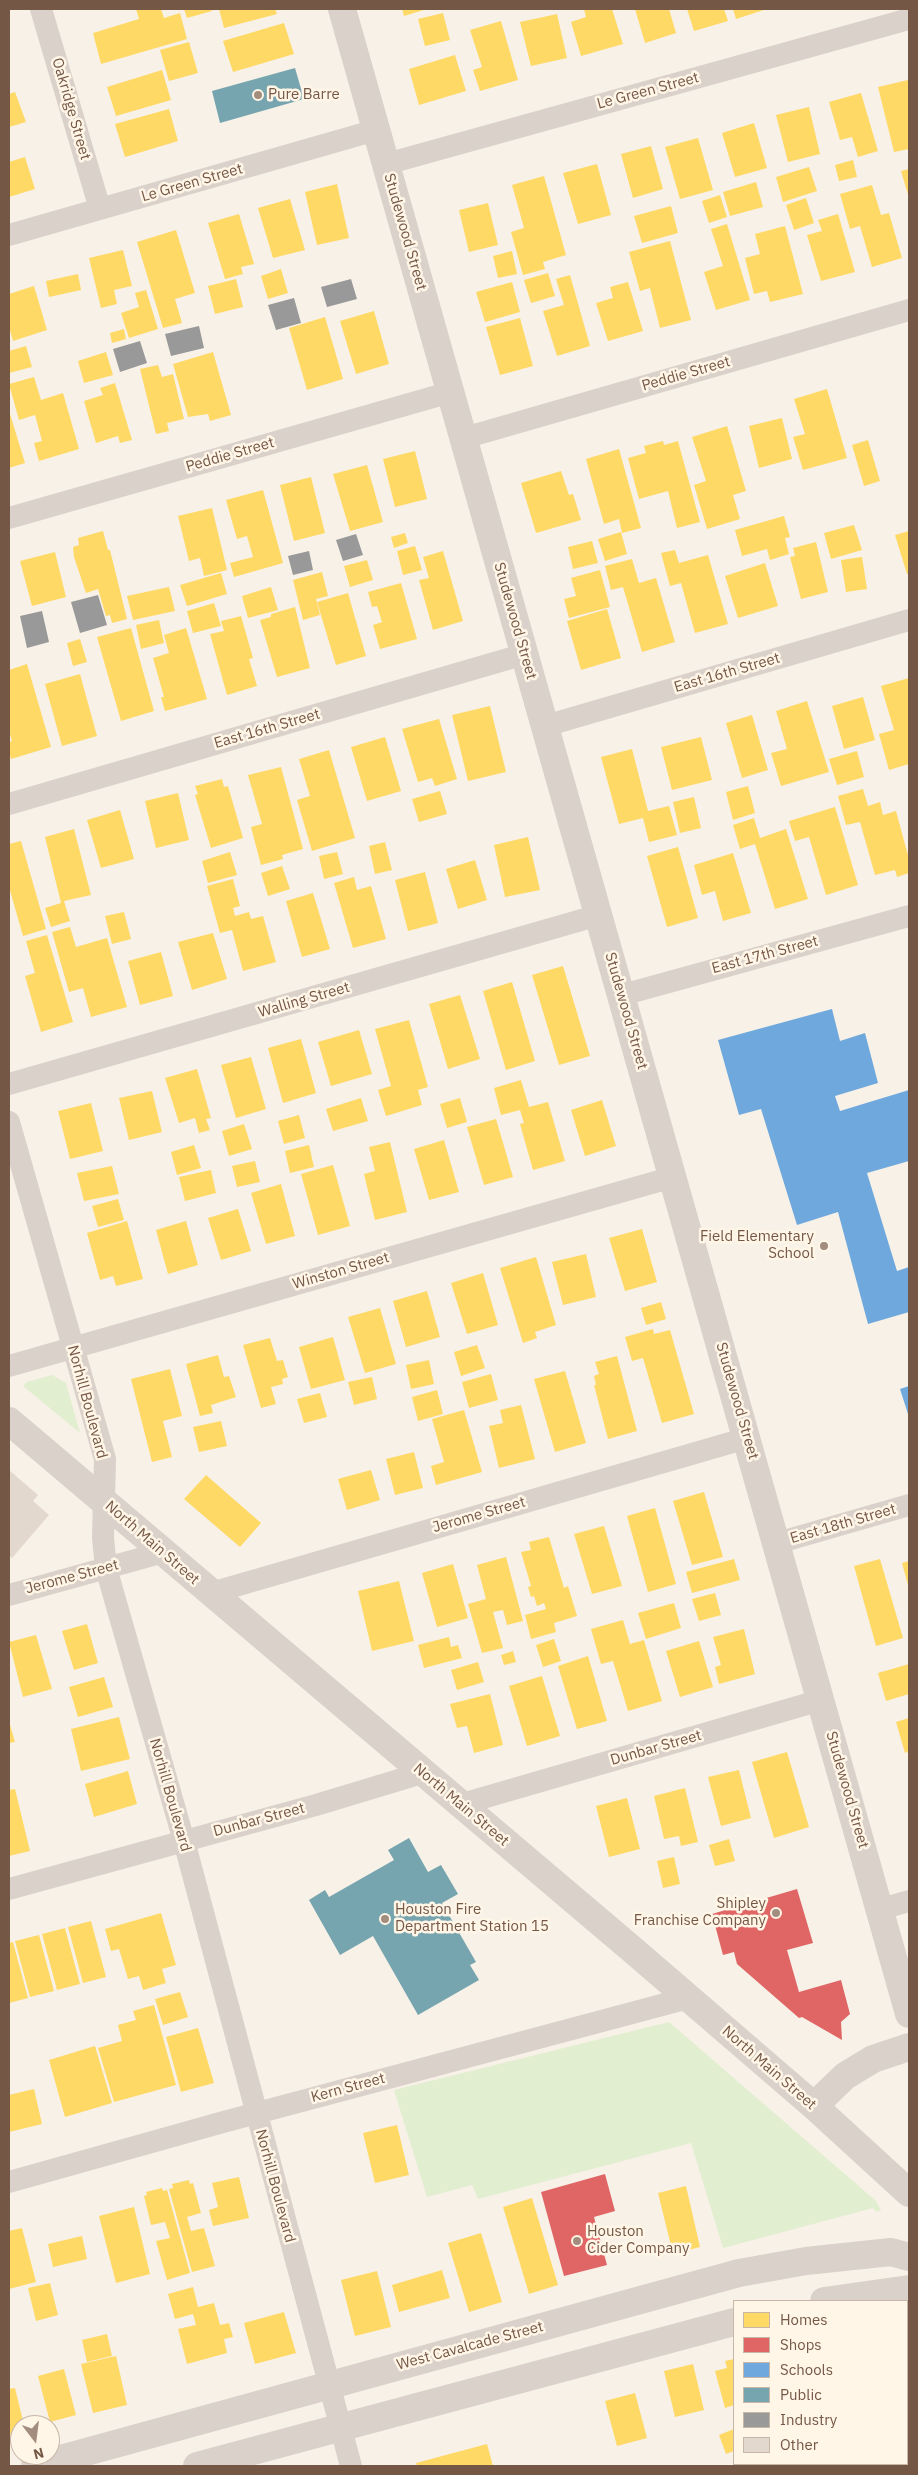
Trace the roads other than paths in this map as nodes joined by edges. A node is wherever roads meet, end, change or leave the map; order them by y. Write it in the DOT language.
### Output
graph roads {
  1 [pos="41,9"];
  2 [pos="342,9"];
  3 [pos="909,19"];
  4 [pos="376,130"];
  5 [pos="386,164"];
  6 [pos="100,209"];
  7 [pos="9,235"];
  8 [pos="909,310"];
  9 [pos="450,392"];
  10 [pos="464,438"];
  11 [pos="9,518"];
  12 [pos="909,620"];
  13 [pos="525,654"];
  14 [pos="545,726"];
  15 [pos="9,804"];
  16 [pos="599,915"];
  17 [pos="909,916"];
  18 [pos="622,995"];
  19 [pos="9,1084"];
  20 [pos="9,1122"];
  21 [pos="673,1177"];
  22 [pos="73,1348"];
  23 [pos="9,1366"];
  24 [pos="9,1422"];
  25 [pos="747,1438"];
  26 [pos="105,1502"];
  27 [pos="909,1505"];
  28 [pos="777,1543"];
  29 [pos="164,1552"];
  30 [pos="106,1568"];
  31 [pos="211,1593"];
  32 [pos="9,1595"];
  33 [pos="821,1700"];
  34 [pos="422,1773"];
  35 [pos="462,1804"];
  36 [pos="184,1841"];
  37 [pos="9,1889"];
  38 [pos="909,1901"];
  39 [pos="881,1909"];
  40 [pos="688,1998"];
  41 [pos="909,2014"];
  42 [pos="909,2047"];
  43 [pos="814,2106"];
  44 [pos="255,2113"];
  45 [pos="9,2182"];
  46 [pos="909,2193"];
  47 [pos="909,2257"];
  48 [pos="909,2289"];
  49 [pos="831,2300"];
  50 [pos="733,2322"];
  51 [pos="329,2385"];
  52 [pos="340,2426"];
  53 [pos="35,2466"];
  54 [pos="197,2466"];
  55 [pos="351,2466"];
  1 -- 6 [label="street, Oakridge Street"];
  2 -- 4 [label="main road, Studewood Street"];
  3 -- 5 [label="street, Le Green Street"];
  4 -- 5 [label="main road, Studewood Street"];
  4 -- 6 [label="street, Le Green Street"];
  5 -- 9 [label="main road, Studewood Street"];
  6 -- 7 [label="street, Le Green Street"];
  8 -- 10 [label="street, Peddie Street"];
  9 -- 10 [label="main road, Studewood Street"];
  9 -- 11 [label="street, Peddie Street"];
  10 -- 13 [label="main road, Studewood Street"];
  12 -- 14 [label="street, East 16th Street"];
  13 -- 14 [label="main road, Studewood Street"];
  13 -- 15 [label="street, East 16th Street"];
  14 -- 16 [label="main road, Studewood Street"];
  16 -- 18 [label="main road, Studewood Street"];
  16 -- 19 [label="street, Walling Street"];
  17 -- 18 [label="street, East 17th Street"];
  18 -- 21 [label="main road, Studewood Street"];
  20 -- 22 [label="street, Norhill Boulevard"];
  21 -- 22 [label="street, Winston Street"];
  21 -- 25 [label="main road, Studewood Street"];
  22 -- 23 [label="street, Winston Street"];
  22 -- 26 [label="street, Norhill Boulevard"];
  24 -- 26 [label="main road, North Main Street"];
  25 -- 28 [label="main road, Studewood Street"];
  25 -- 31 [label="street, Jerome Street"];
  26 -- 29 [label="main road, North Main Street"];
  26 -- 30 [label="street, Norhill Boulevard"];
  27 -- 28 [label="street, East 18th Street"];
  28 -- 33 [label="main road, Studewood Street"];
  29 -- 30 [label="street, Jerome Street"];
  29 -- 31 [label="main road, North Main Street"];
  30 -- 32 [label="street, Jerome Street"];
  30 -- 36 [label="street, Norhill Boulevard"];
  31 -- 34 [label="main road, North Main Street"];
  33 -- 35 [label="street, Dunbar Street"];
  33 -- 39 [label="main road, Studewood Street"];
  34 -- 35 [label="main road, North Main Street"];
  34 -- 36 [label="street, Dunbar Street"];
  35 -- 40 [label="main road, North Main Street"];
  36 -- 37 [label="street, Dunbar Street"];
  36 -- 44 [label="street, Norhill Boulevard"];
  38 -- 39 [label="street"];
  39 -- 41 [label="main road, Studewood Street"];
  40 -- 43 [label="main road, North Main Street"];
  40 -- 44 [label="street, Kern Street"];
  42 -- 43 [label="main road"];
  43 -- 46 [label="main road, North Main Street"];
  44 -- 45 [label="street, Kern Street"];
  44 -- 51 [label="street, Norhill Boulevard"];
  47 -- 51 [label="main road, West Cavalcade Street"];
  48 -- 49 [label="main road"];
  50 -- 52 [label="main road"];
  51 -- 52 [label="street, Norhill Boulevard"];
  51 -- 53 [label="main road, West Cavalcade Street"];
  52 -- 54 [label="main road"];
  52 -- 55 [label="street, Norhill Boulevard"];
}
